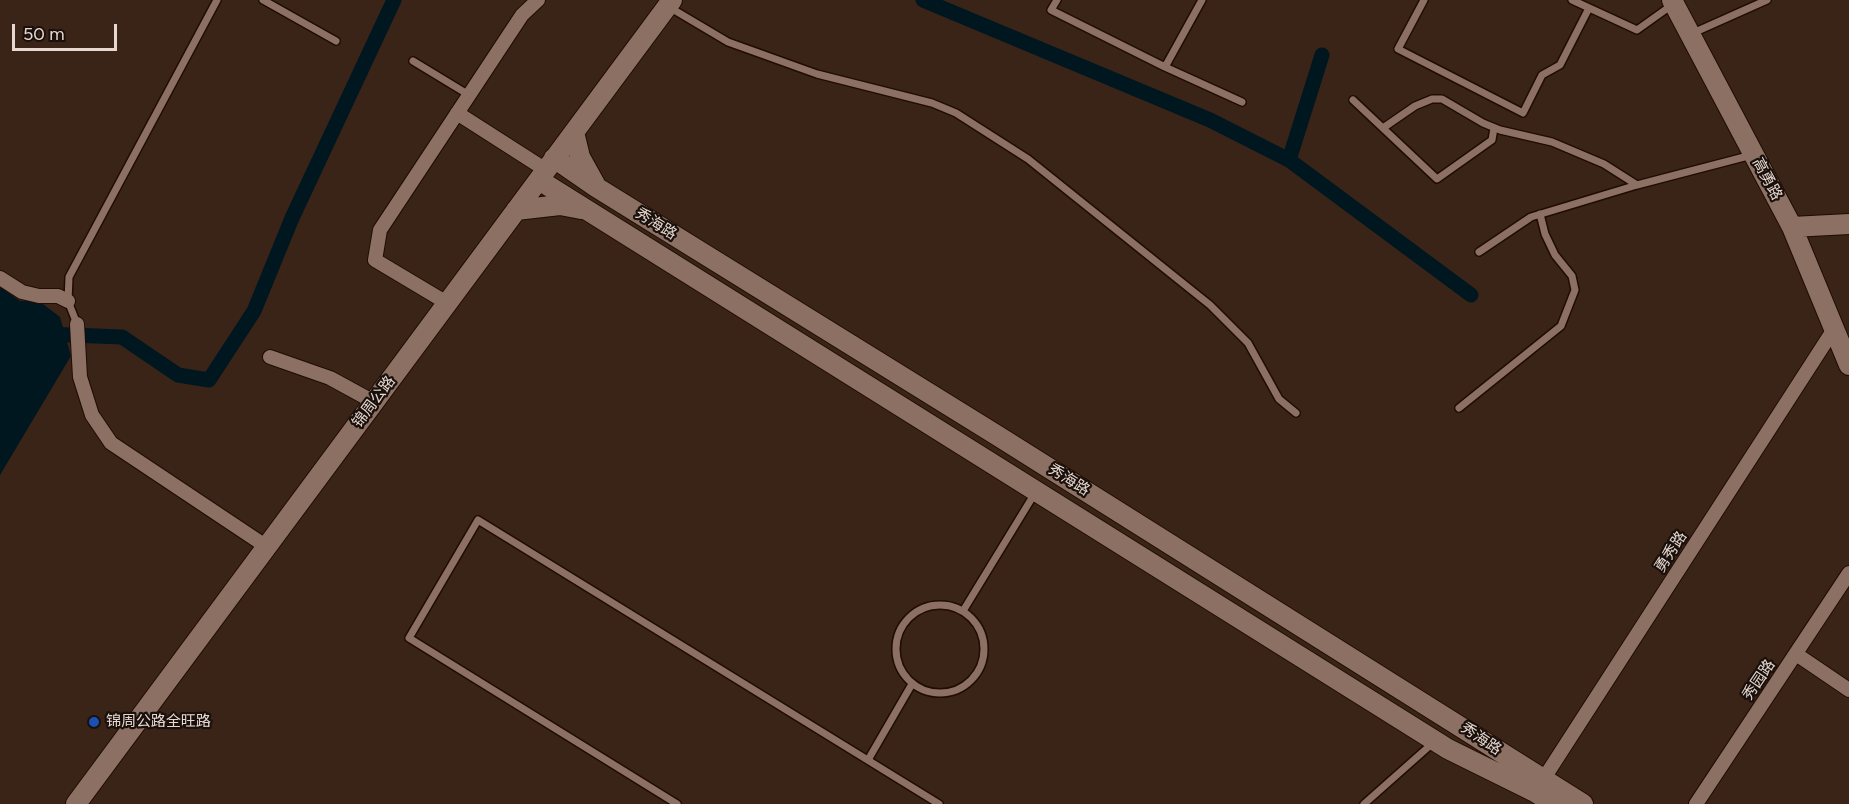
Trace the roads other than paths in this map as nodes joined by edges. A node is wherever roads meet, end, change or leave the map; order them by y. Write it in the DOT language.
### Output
graph roads {
  1 [pos="217,0"];
  2 [pos="263,0"];
  3 [pos="538,0"];
  4 [pos="1057,0"];
  5 [pos="1202,0"];
  6 [pos="1424,0"];
  7 [pos="1572,0"];
  8 [pos="1767,0"];
  9 [pos="665,2"];
  10 [pos="1673,2"];
  11 [pos="1589,8"];
  12 [pos="1690,34"];
  13 [pos="336,41"];
  14 [pos="413,61"];
  15 [pos="1165,67"];
  16 [pos="469,95"];
  17 [pos="1353,100"];
  18 [pos="1242,102"];
  19 [pos="457,113"];
  20 [pos="1383,128"];
  21 [pos="1494,128"];
  22 [pos="574,132"];
  23 [pos="1754,155"];
  24 [pos="546,169"];
  25 [pos="1637,185"];
  26 [pos="596,187"];
  27 [pos="516,210"];
  28 [pos="588,210"];
  29 [pos="1540,214"];
  30 [pos="1849,224"];
  31 [pos="1792,227"];
  32 [pos="1479,252"];
  33 [pos="0,278"];
  34 [pos="68,301"];
  35 [pos="447,303"];
  36 [pos="77,324"];
  37 [pos="1834,329"];
  38 [pos="270,357"];
  39 [pos="1849,365"];
  40 [pos="374,402"];
  41 [pos="1459,408"];
  42 [pos="1296,413"];
  43 [pos="998,436"];
  44 [pos="983,458"];
  45 [pos="1036,491"];
  46 [pos="267,546"];
  47 [pos="1849,573"];
  48 [pos="963,611"];
  49 [pos="1796,654"];
  50 [pos="912,684"];
  51 [pos="1849,690"];
  52 [pos="1435,741"];
  53 [pos="868,760"];
  54 [pos="1539,785"];
  55 [pos="76,804"];
  56 [pos="677,804"];
  57 [pos="939,804"];
  58 [pos="1364,804"];
  59 [pos="1554,804"];
  60 [pos="1583,804"];
  61 [pos="1696,804"];
  1 -- 34 [label="lane"];
  2 -- 13 [label="lane"];
  3 -- 16 [label="street"];
  4 -- 15 [label="lane"];
  5 -- 15 [label="lane"];
  6 -- 11 [label="lane"];
  7 -- 11 [label="lane"];
  8 -- 12 [label="lane"];
  9 -- 22 [label="main road, 锦周公路"];
  9 -- 42 [label="lane"];
  10 -- 11 [label="lane"];
  10 -- 12 [label="main road, 高勇路"];
  12 -- 23 [label="main road, 高勇路"];
  14 -- 16 [label="lane"];
  15 -- 18 [label="lane"];
  16 -- 19 [label="street"];
  17 -- 20 [label="lane"];
  19 -- 24 [label="street"];
  19 -- 35 [label="street"];
  20 -- 21 [label="lane"];
  20 -- 21 [label="lane"];
  21 -- 25 [label="lane"];
  22 -- 24 [label="main road, 锦周公路"];
  22 -- 26 [label="main road"];
  23 -- 25 [label="lane"];
  23 -- 31 [label="main road, 高勇路"];
  24 -- 26 [label="main road, 秀海路"];
  24 -- 27 [label="main road, 锦周公路"];
  24 -- 28 [label="main road, 秀海路"];
  25 -- 29 [label="lane"];
  26 -- 43 [label="main road, 秀海路"];
  27 -- 28 [label="main road"];
  27 -- 35 [label="main road, 锦周公路"];
  28 -- 44 [label="main road, 秀海路"];
  29 -- 32 [label="lane"];
  29 -- 41 [label="lane"];
  30 -- 31 [label="main road"];
  31 -- 37 [label="main road, 高勇路"];
  33 -- 34 [label="street"];
  34 -- 36 [label="lane"];
  35 -- 40 [label="main road, 锦周公路"];
  36 -- 46 [label="street"];
  37 -- 39 [label="main road, 高勇路"];
  37 -- 54 [label="street, 勇秀路"];
  38 -- 40 [label="street"];
  40 -- 46 [label="main road, 锦周公路"];
  43 -- 44 [label="street"];
  43 -- 54 [label="main road, 秀海路"];
  44 -- 45 [label="main road, 秀海路"];
  45 -- 48 [label="lane"];
  45 -- 52 [label="main road, 秀海路"];
  46 -- 55 [label="main road, 锦周公路"];
  47 -- 49 [label="street, 秀园路"];
  48 -- 50 [label="lane"];
  48 -- 50 [label="lane"];
  49 -- 51 [label="street"];
  49 -- 61 [label="street, 秀园路"];
  50 -- 53 [label="lane"];
  52 -- 54 [label="main road, 秀海路"];
  52 -- 58 [label="lane"];
  53 -- 56 [label="lane"];
  53 -- 57 [label="lane"];
  54 -- 59 [label="main road, 秀海路"];
  54 -- 60 [label="main road, 秀海路"];
}
